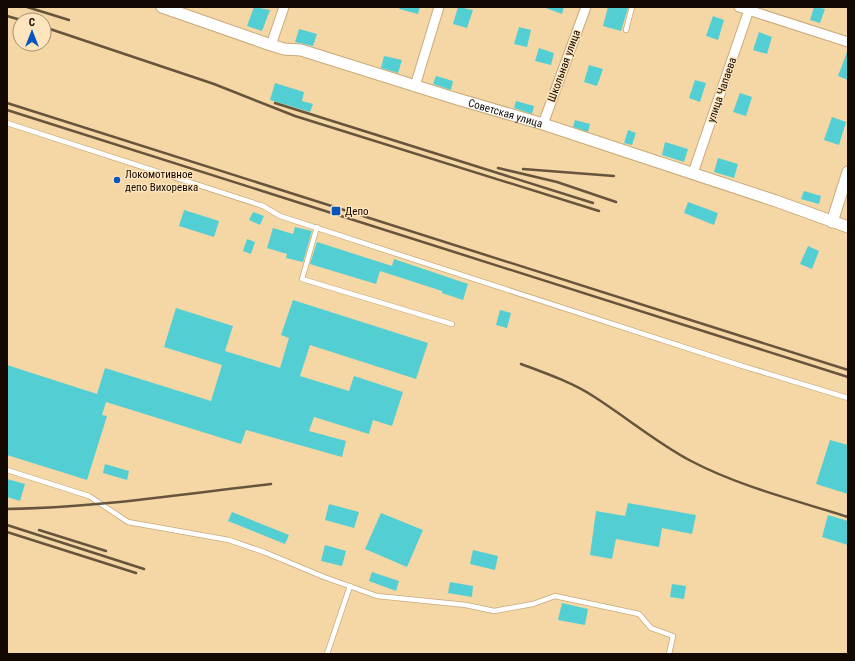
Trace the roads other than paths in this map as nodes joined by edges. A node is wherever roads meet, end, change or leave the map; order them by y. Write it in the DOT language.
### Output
graph roads {
  1 [pos="162,7"];
  2 [pos="284,7"];
  3 [pos="439,7"];
  4 [pos="586,7"];
  5 [pos="632,7"];
  6 [pos="739,7"];
  7 [pos="749,9"];
  8 [pos="626,30"];
  9 [pos="848,42"];
  10 [pos="271,45"];
  11 [pos="415,86"];
  12 [pos="7,123"];
  13 [pos="543,124"];
  14 [pos="848,172"];
  15 [pos="693,173"];
  16 [pos="832,222"];
  17 [pos="317,227"];
  18 [pos="848,228"];
  19 [pos="452,324"];
  20 [pos="848,398"];
  21 [pos="7,470"];
  22 [pos="350,586"];
  23 [pos="327,654"];
  24 [pos="669,654"];
  1 -- 10 [label="street, Советская улица"];
  2 -- 10 [label="street"];
  3 -- 11 [label="street"];
  4 -- 13 [label="street, Школьная улица"];
  5 -- 8 [label="lane"];
  6 -- 7 [label="street"];
  7 -- 9 [label="street"];
  7 -- 15 [label="street, улица Чапаева"];
  10 -- 11 [label="street, Советская улица"];
  11 -- 13 [label="street, Советская улица"];
  12 -- 17 [label="lane"];
  13 -- 15 [label="street, Советская улица"];
  14 -- 16 [label="street"];
  15 -- 16 [label="street, Советская улица"];
  16 -- 18 [label="street, Советская улица"];
  17 -- 19 [label="lane"];
  17 -- 20 [label="lane"];
  21 -- 22 [label="lane"];
  22 -- 23 [label="lane"];
  22 -- 24 [label="lane"];
}
